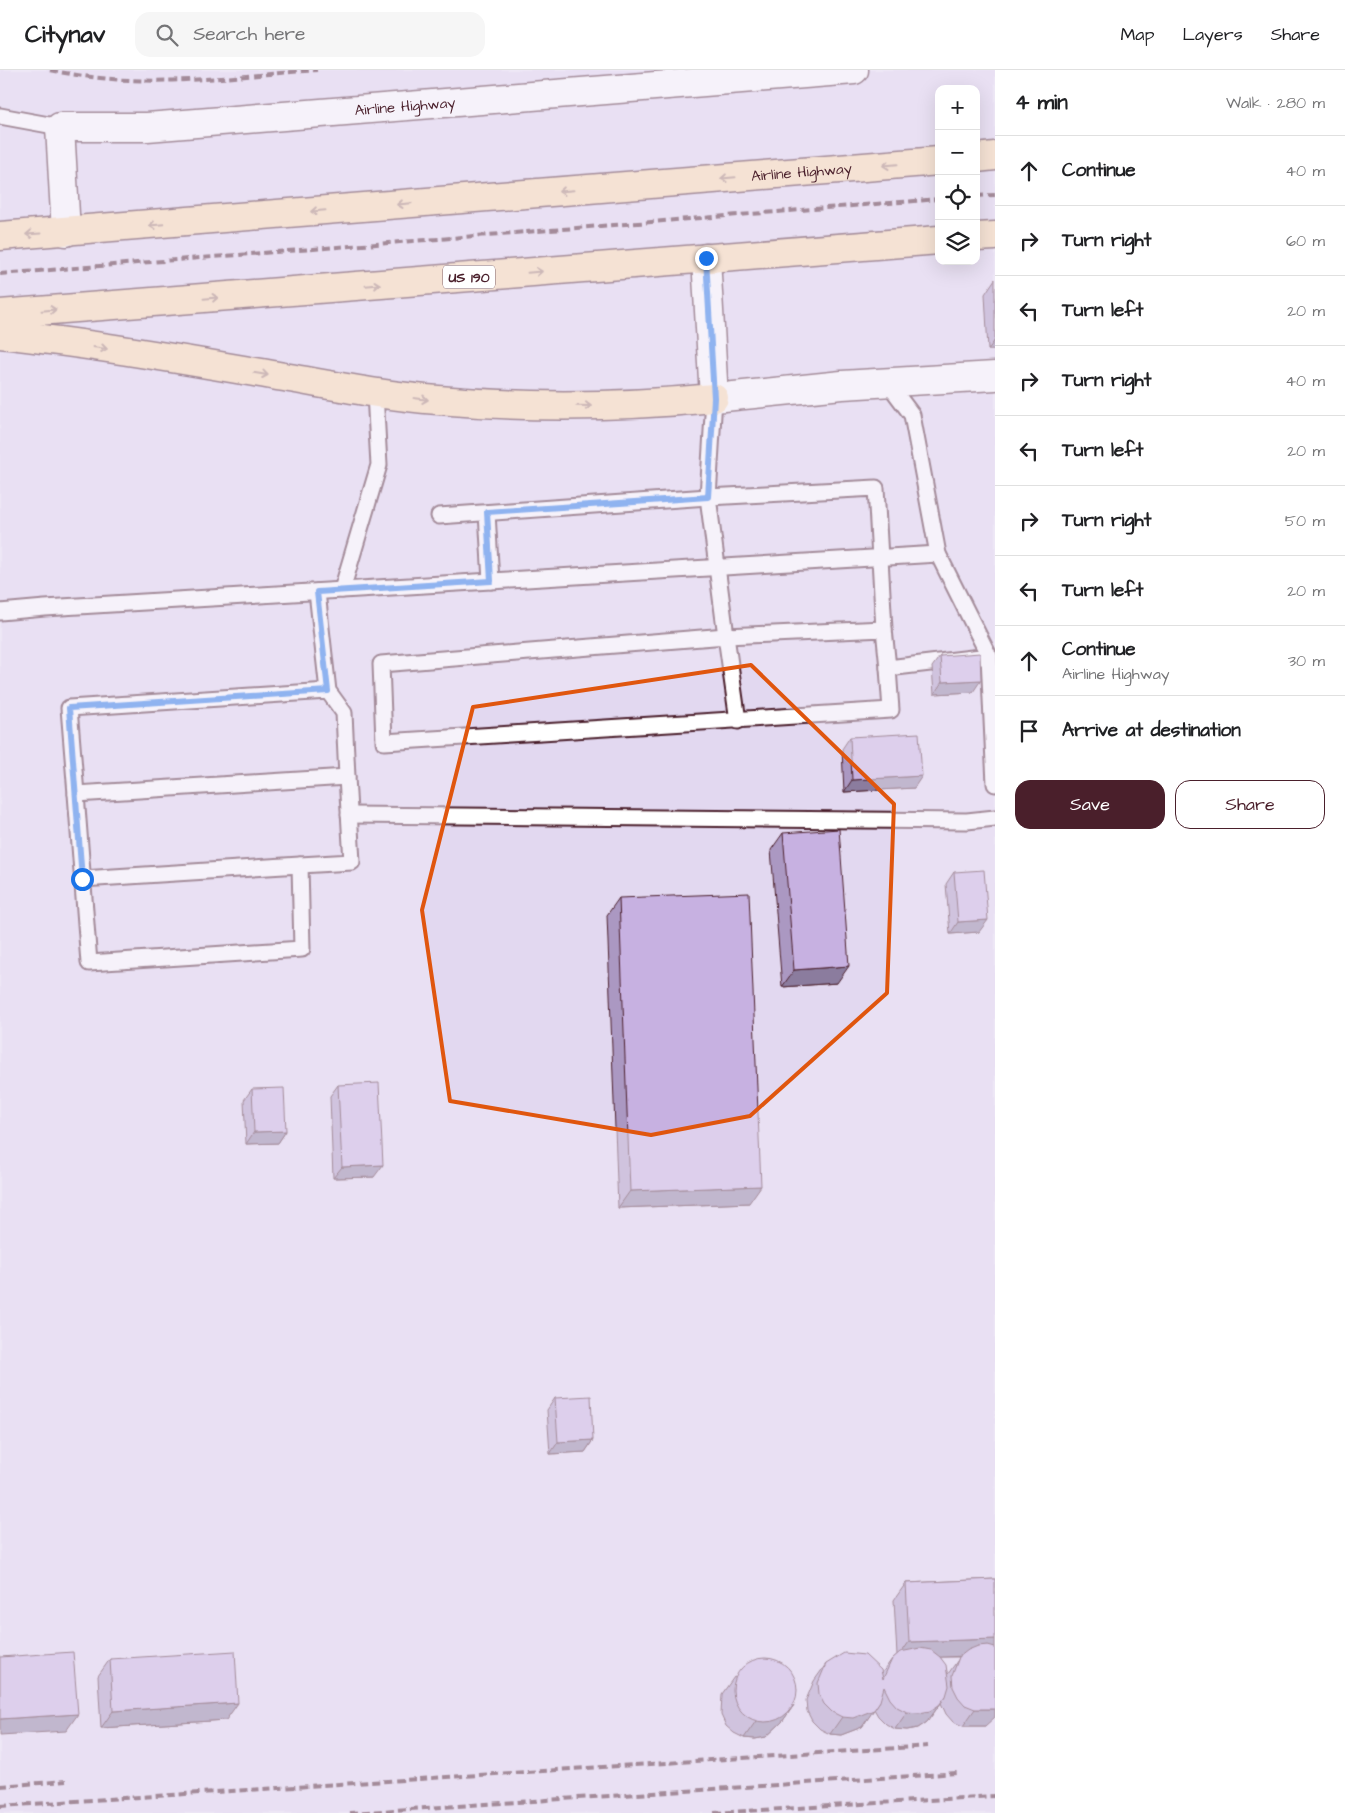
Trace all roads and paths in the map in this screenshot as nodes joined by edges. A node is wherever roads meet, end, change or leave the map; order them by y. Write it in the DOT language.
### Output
graph roads {
  1 [pos="854,70"];
  2 [pos="0,116"];
  3 [pos="60,128"];
  4 [pos="995,156"];
  5 [pos="980,158"];
  6 [pos="935,161"];
  7 [pos="66,232"];
  8 [pos="0,236"];
  9 [pos="995,236"];
  10 [pos="980,237"];
  11 [pos="935,240"];
  12 [pos="706,258"];
  13 [pos="0,314"];
  14 [pos="0,334"];
  15 [pos="995,376"];
  16 [pos="888,383"];
  17 [pos="375,393"];
  18 [pos="714,398"];
  19 [pos="708,497"];
  20 [pos="487,512"];
  21 [pos="439,516"];
  22 [pos="938,554"];
  23 [pos="880,558"];
  24 [pos="717,568"];
  25 [pos="491,581"];
  26 [pos="342,590"];
  27 [pos="317,592"];
  28 [pos="0,612"];
  29 [pos="884,629"];
  30 [pos="726,636"];
  31 [pos="989,656"];
  32 [pos="888,668"];
  33 [pos="328,691"];
  34 [pos="738,721"];
  35 [pos="347,777"];
  36 [pos="995,784"];
  37 [pos="76,794"];
  38 [pos="349,815"];
  39 [pos="995,818"];
  40 [pos="300,865"];
  41 [pos="82,879"];
  1 -- 3 [label="street, Airline Highway"];
  2 -- 3 [label="lane"];
  3 -- 7 [label="street"];
  4 -- 5 [label="highway"];
  6 -- 7 [label="highway, Airline Highway, one-way"];
  7 -- 8 [label="highway, Airline Highway, one-way"];
  9 -- 10 [label="highway"];
  11 -- 12 [label="highway, US 190"];
  13 -- 12 [label="highway, US 190, one-way"];
  12 -- 18 [label="street"];
  14 -- 17 [label="highway, one-way"];
  15 -- 16 [label="street"];
  16 -- 18 [label="street"];
  16 -- 22 [label="lane"];
  17 -- 18 [label="highway, one-way"];
  17 -- 26 [label="lane"];
  18 -- 19 [label="lane"];
  19 -- 20 [label="lane"];
  19 -- 23 [label="lane"];
  19 -- 24 [label="lane"];
  20 -- 21 [label="lane"];
  20 -- 25 [label="lane"];
  22 -- 23 [label="lane"];
  22 -- 31 [label="lane"];
  23 -- 24 [label="lane"];
  23 -- 29 [label="lane"];
  24 -- 25 [label="lane"];
  24 -- 30 [label="lane"];
  25 -- 26 [label="lane"];
  26 -- 27 [label="lane"];
  27 -- 28 [label="lane"];
  27 -- 33 [label="lane"];
  29 -- 30 [label="lane"];
  29 -- 32 [label="lane"];
  30 -- 34 [label="lane"];
  30 -- 34 [label="lane"];
  31 -- 32 [label="lane"];
  31 -- 36 [label="lane"];
  32 -- 34 [label="lane"];
  33 -- 35 [label="lane"];
  33 -- 37 [label="lane"];
  35 -- 37 [label="lane"];
  35 -- 38 [label="lane"];
  37 -- 41 [label="lane"];
  38 -- 39 [label="lane"];
  38 -- 40 [label="lane"];
  40 -- 41 [label="lane"];
  40 -- 41 [label="lane"];
}
